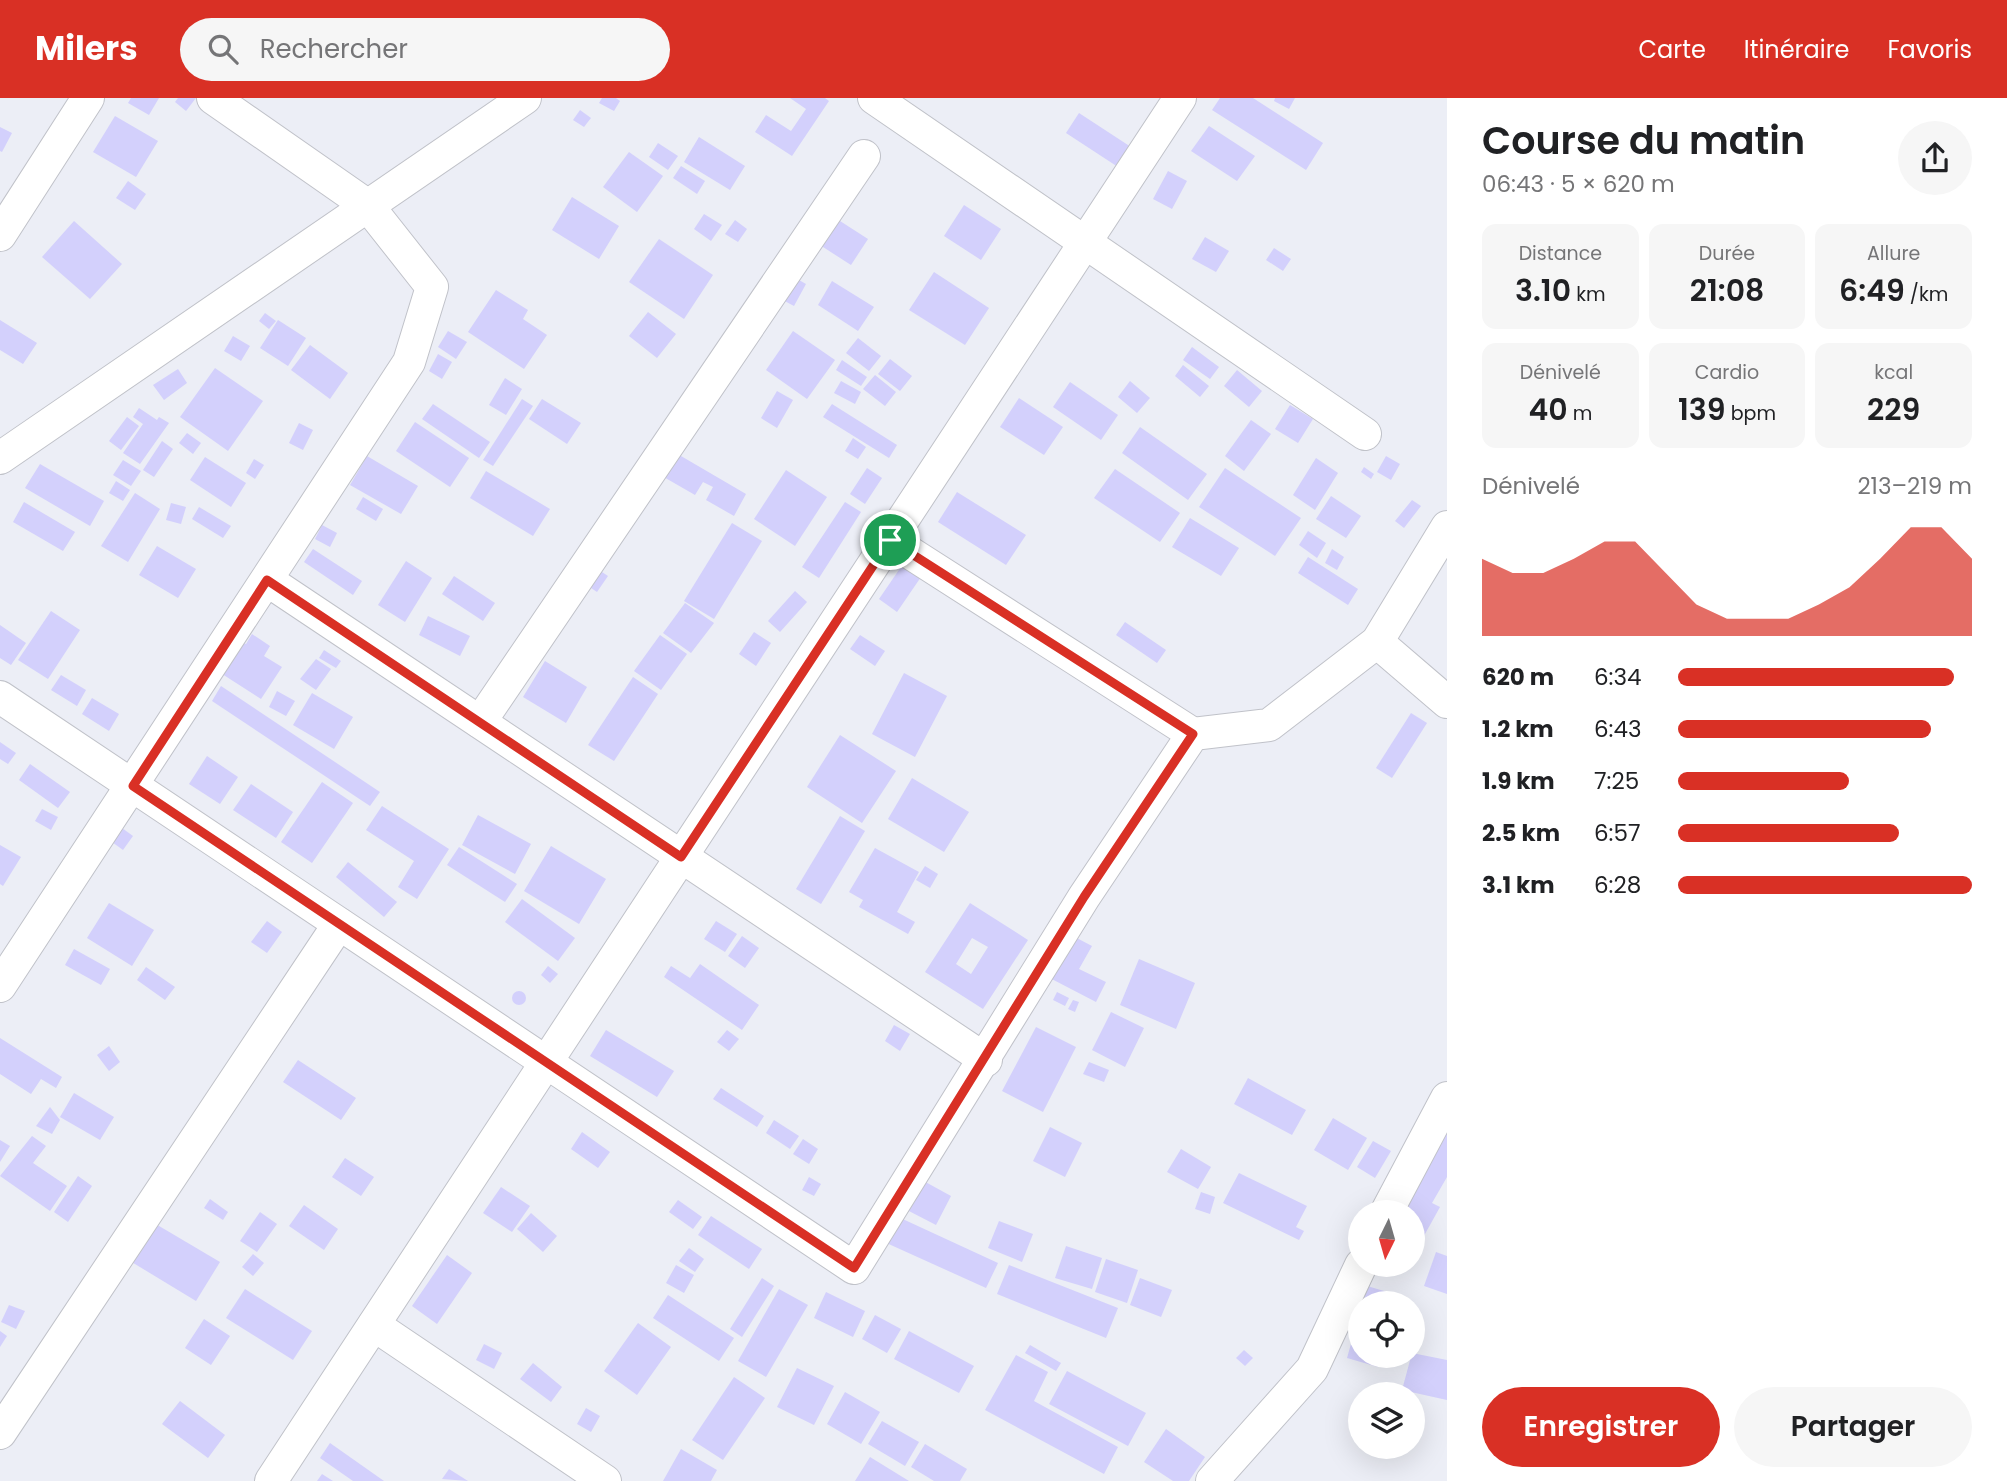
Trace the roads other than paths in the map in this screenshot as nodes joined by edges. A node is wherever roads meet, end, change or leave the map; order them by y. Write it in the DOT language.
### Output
graph roads {
  1 [pos="88,98"];
  2 [pos="213,98"];
  3 [pos="525,98"];
  4 [pos="874,98"];
  5 [pos="1180,98"];
  6 [pos="864,156"];
  7 [pos="368,206"];
  8 [pos="0,235"];
  9 [pos="1084,244"];
  10 [pos="1365,434"];
  11 [pos="0,458"];
  12 [pos="1447,527"];
  13 [pos="890,540"];
  14 [pos="267,580"];
  15 [pos="1377,642"];
  16 [pos="0,697"];
  17 [pos="1447,702"];
  18 [pos="480,722"];
  19 [pos="1193,734"];
  20 [pos="133,786"];
  21 [pos="681,857"];
  22 [pos="339,924"];
  23 [pos="0,986"];
  24 [pos="986,1060"];
  25 [pos="547,1062"];
  26 [pos="1447,1098"];
  27 [pos="1393,1200"];
  28 [pos="1355,1278"];
  29 [pos="374,1325"];
  30 [pos="0,1433"];
  31 [pos="271,1481"];
  32 [pos="605,1481"];
  33 [pos="1212,1481"];
  1 -- 8 [label="street"];
  2 -- 7 [label="street"];
  3 -- 7 [label="street"];
  4 -- 9 [label="street"];
  5 -- 9 [label="street"];
  6 -- 18 [label="street"];
  7 -- 11 [label="street"];
  7 -- 14 [label="street"];
  9 -- 10 [label="street"];
  9 -- 13 [label="street"];
  12 -- 15 [label="street"];
  13 -- 19 [label="street"];
  13 -- 21 [label="street"];
  14 -- 18 [label="street"];
  14 -- 20 [label="street"];
  15 -- 17 [label="street"];
  15 -- 19 [label="street"];
  16 -- 20 [label="street"];
  18 -- 21 [label="street"];
  19 -- 24 [label="street"];
  20 -- 22 [label="street"];
  20 -- 23 [label="street"];
  21 -- 24 [label="street"];
  21 -- 25 [label="street"];
  22 -- 25 [label="street"];
  22 -- 30 [label="street"];
  24 -- 25 [label="street"];
  25 -- 29 [label="street"];
  26 -- 27 [label="street"];
  28 -- 33 [label="street"];
  29 -- 31 [label="street"];
  29 -- 32 [label="street"];
}
